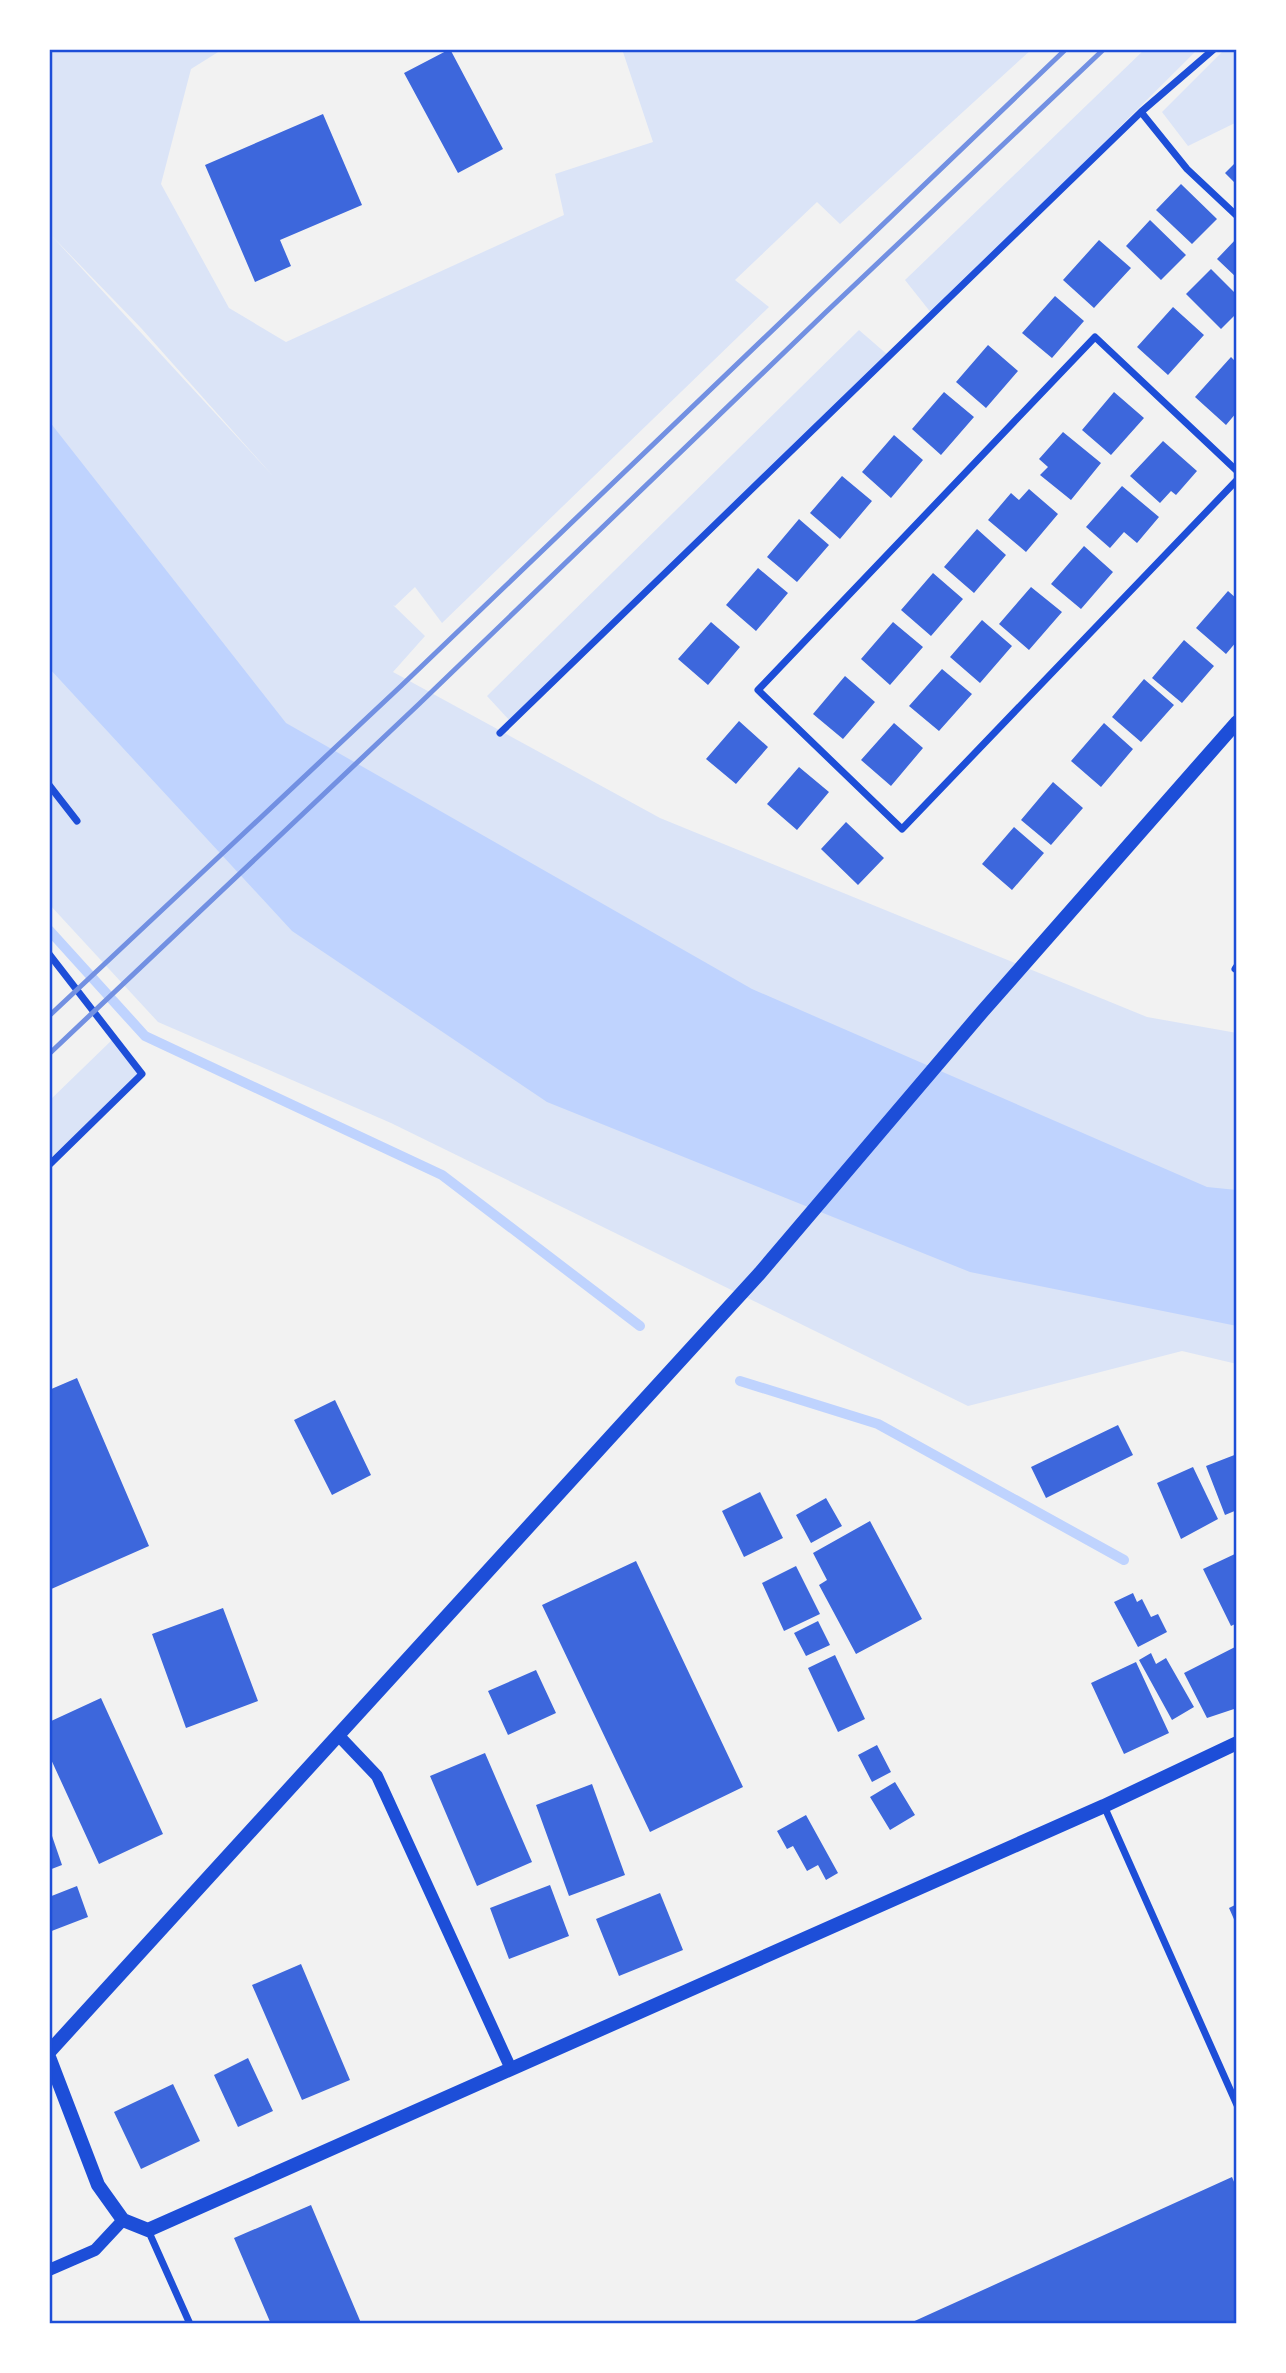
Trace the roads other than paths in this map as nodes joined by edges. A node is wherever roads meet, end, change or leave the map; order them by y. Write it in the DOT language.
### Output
graph roads {
  1 [pos="1214,49"];
  2 [pos="1141,113"];
  3 [pos="1237,216"];
  4 [pos="1237,471"];
  5 [pos="1237,480"];
  6 [pos="1237,722"];
  7 [pos="500,733"];
  8 [pos="49,785"];
  9 [pos="77,821"];
  10 [pos="49,954"];
  11 [pos="49,1165"];
  12 [pos="339,1737"];
  13 [pos="1237,1743"];
  14 [pos="1104,1806"];
  15 [pos="49,2054"];
  16 [pos="511,2069"];
  17 [pos="1237,2105"];
  18 [pos="123,2220"];
  19 [pos="148,2230"];
  20 [pos="49,2270"];
  21 [pos="190,2324"];
  1 -- 2 [label="street"];
  2 -- 3 [label="street"];
  2 -- 7 [label="street"];
  4 -- 5 [label="street"];
  6 -- 12 [label="main road"];
  8 -- 9 [label="street"];
  10 -- 11 [label="street"];
  12 -- 15 [label="main road"];
  12 -- 16 [label="street"];
  13 -- 14 [label="main road"];
  14 -- 16 [label="main road"];
  14 -- 17 [label="street"];
  15 -- 18 [label="main road"];
  16 -- 19 [label="main road"];
  18 -- 19 [label="main road"];
  18 -- 20 [label="street"];
  19 -- 21 [label="street"];
}
